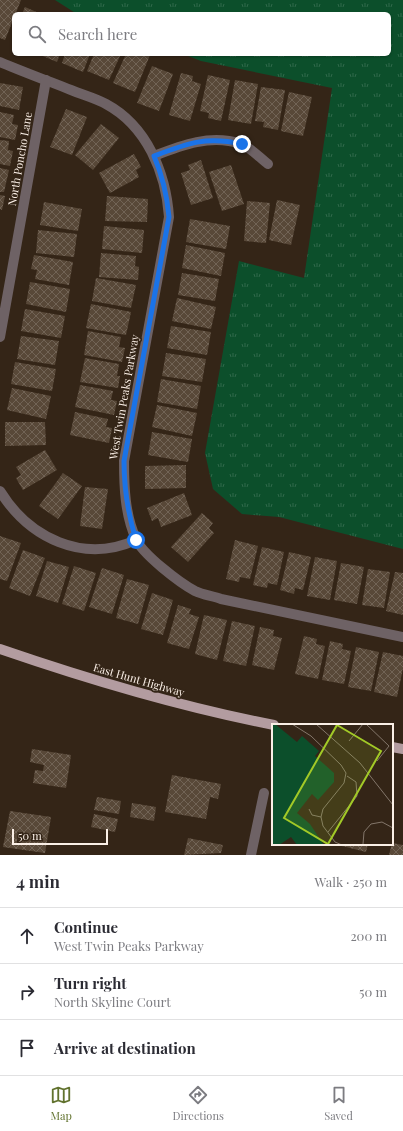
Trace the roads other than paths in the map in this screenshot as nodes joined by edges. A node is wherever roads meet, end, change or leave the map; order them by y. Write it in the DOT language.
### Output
graph roads {
  1 [pos="0,62"];
  2 [pos="46,80"];
  3 [pos="154,156"];
  4 [pos="268,164"];
  5 [pos="0,337"];
  6 [pos="0,490"];
  7 [pos="136,540"];
  8 [pos="403,637"];
  9 [pos="0,649"];
  10 [pos="272,725"];
  11 [pos="393,747"];
  12 [pos="403,750"];
  13 [pos="264,793"];
  14 [pos="251,855"];
  1 -- 2 [label="street, West Twin Peaks Parkway"];
  2 -- 3 [label="street, West Twin Peaks Parkway"];
  2 -- 5 [label="street, North Poncho Lane"];
  3 -- 4 [label="street"];
  3 -- 7 [label="street, West Twin Peaks Parkway"];
  6 -- 7 [label="street"];
  7 -- 8 [label="street, West Twin Peaks Parkway"];
  9 -- 10 [label="main road, East Hunt Highway"];
  11 -- 12 [label="main road"];
  13 -- 14 [label="street"];
}
